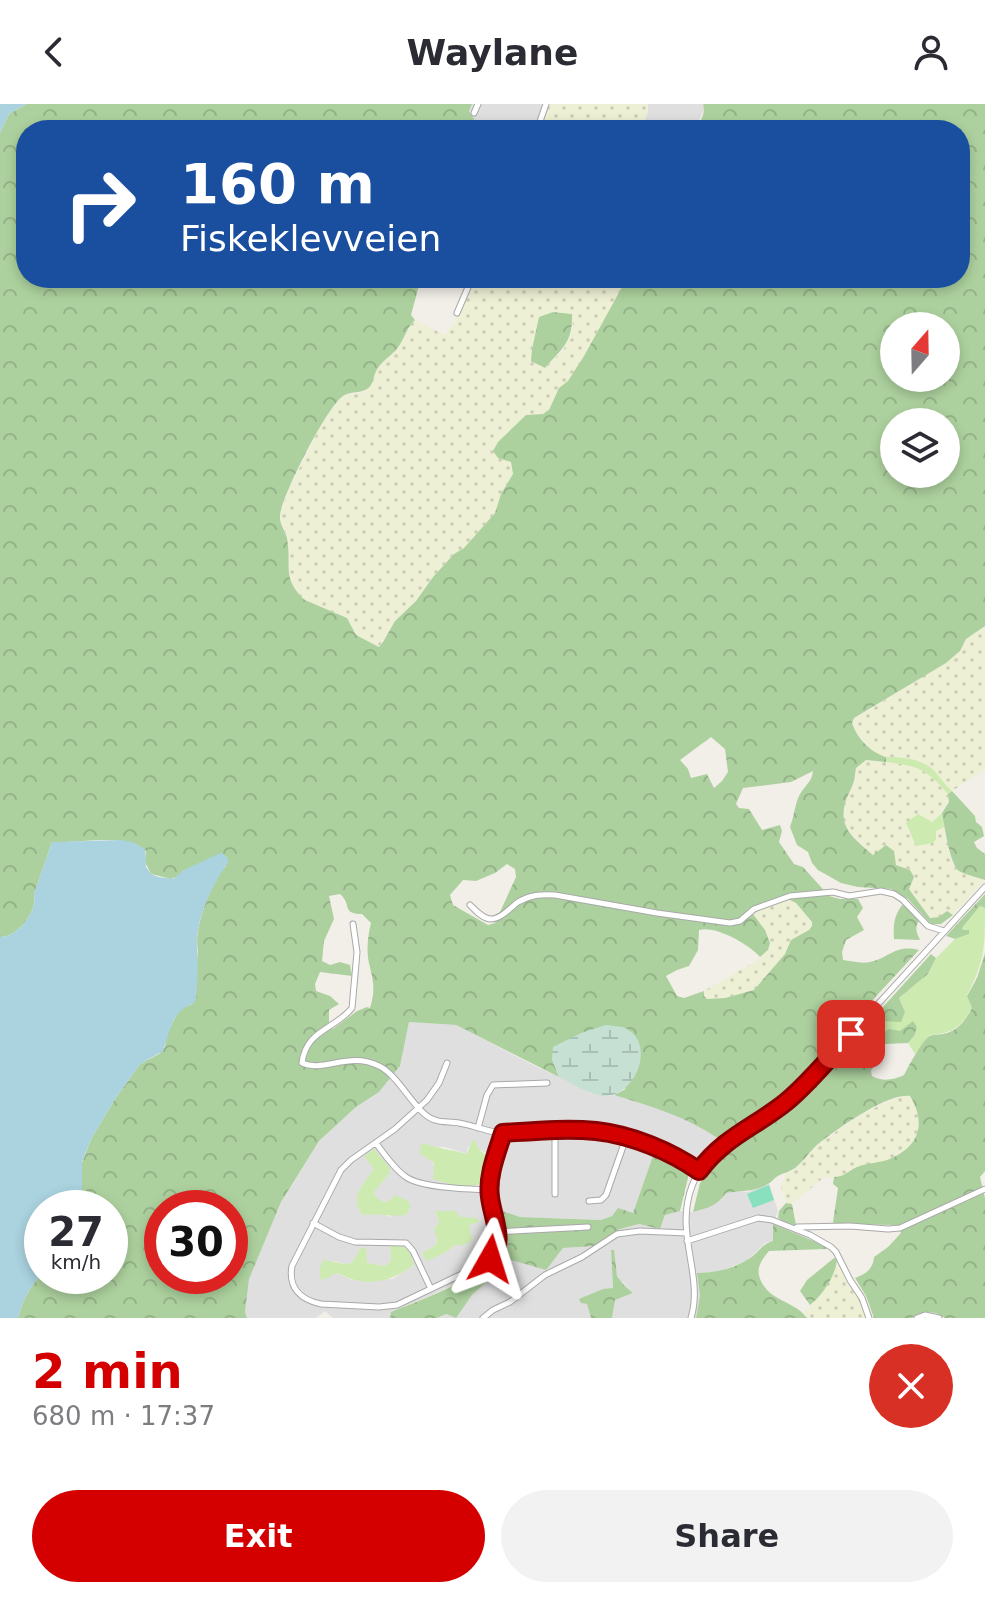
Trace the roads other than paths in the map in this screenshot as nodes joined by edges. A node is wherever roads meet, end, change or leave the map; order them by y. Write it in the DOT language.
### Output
graph roads {
  1 [pos="478,104"];
  2 [pos="474,113"];
  3 [pos="468,288"];
  4 [pos="457,313"];
  5 [pos="985,887"];
  6 [pos="470,905"];
  7 [pos="353,924"];
  8 [pos="945,931"];
  9 [pos="447,1063"];
  10 [pos="547,1083"];
  11 [pos="419,1108"];
  12 [pos="478,1128"];
  13 [pos="555,1131"];
  14 [pos="503,1133"];
  15 [pos="626,1138"];
  16 [pos="376,1143"];
  17 [pos="699,1171"];
  18 [pos="985,1189"];
  19 [pos="489,1190"];
  20 [pos="555,1194"];
  21 [pos="589,1201"];
  22 [pos="313,1223"];
  23 [pos="588,1227"];
  24 [pos="808,1231"];
  25 [pos="496,1232"];
  26 [pos="686,1233"];
  27 [pos="687,1241"];
  28 [pos="431,1289"];
  29 [pos="483,1318"];
  30 [pos="691,1318"];
  31 [pos="869,1318"];
  32 [pos="917,1318"];
  33 [pos="939,1318"];
  1 -- 2 [label="street"];
  3 -- 4 [label="street"];
  5 -- 8 [label="street"];
  6 -- 8 [label="street"];
  7 -- 11 [label="street"];
  8 -- 17 [label="street"];
  9 -- 11 [label="street"];
  10 -- 12 [label="street"];
  11 -- 12 [label="street"];
  11 -- 16 [label="street"];
  12 -- 14 [label="street"];
  13 -- 14 [label="street"];
  13 -- 15 [label="street"];
  13 -- 20 [label="street"];
  14 -- 19 [label="street"];
  15 -- 17 [label="street"];
  15 -- 21 [label="street"];
  16 -- 19 [label="street"];
  16 -- 22 [label="street"];
  17 -- 26 [label="street"];
  18 -- 24 [label="street"];
  19 -- 25 [label="street"];
  22 -- 28 [label="street"];
  22 -- 28 [label="street"];
  23 -- 25 [label="street"];
  24 -- 27 [label="street"];
  24 -- 31 [label="street"];
  25 -- 28 [label="street"];
  26 -- 27 [label="street"];
  26 -- 29 [label="street"];
  27 -- 30 [label="street"];
  32 -- 33 [label="street"];
}
